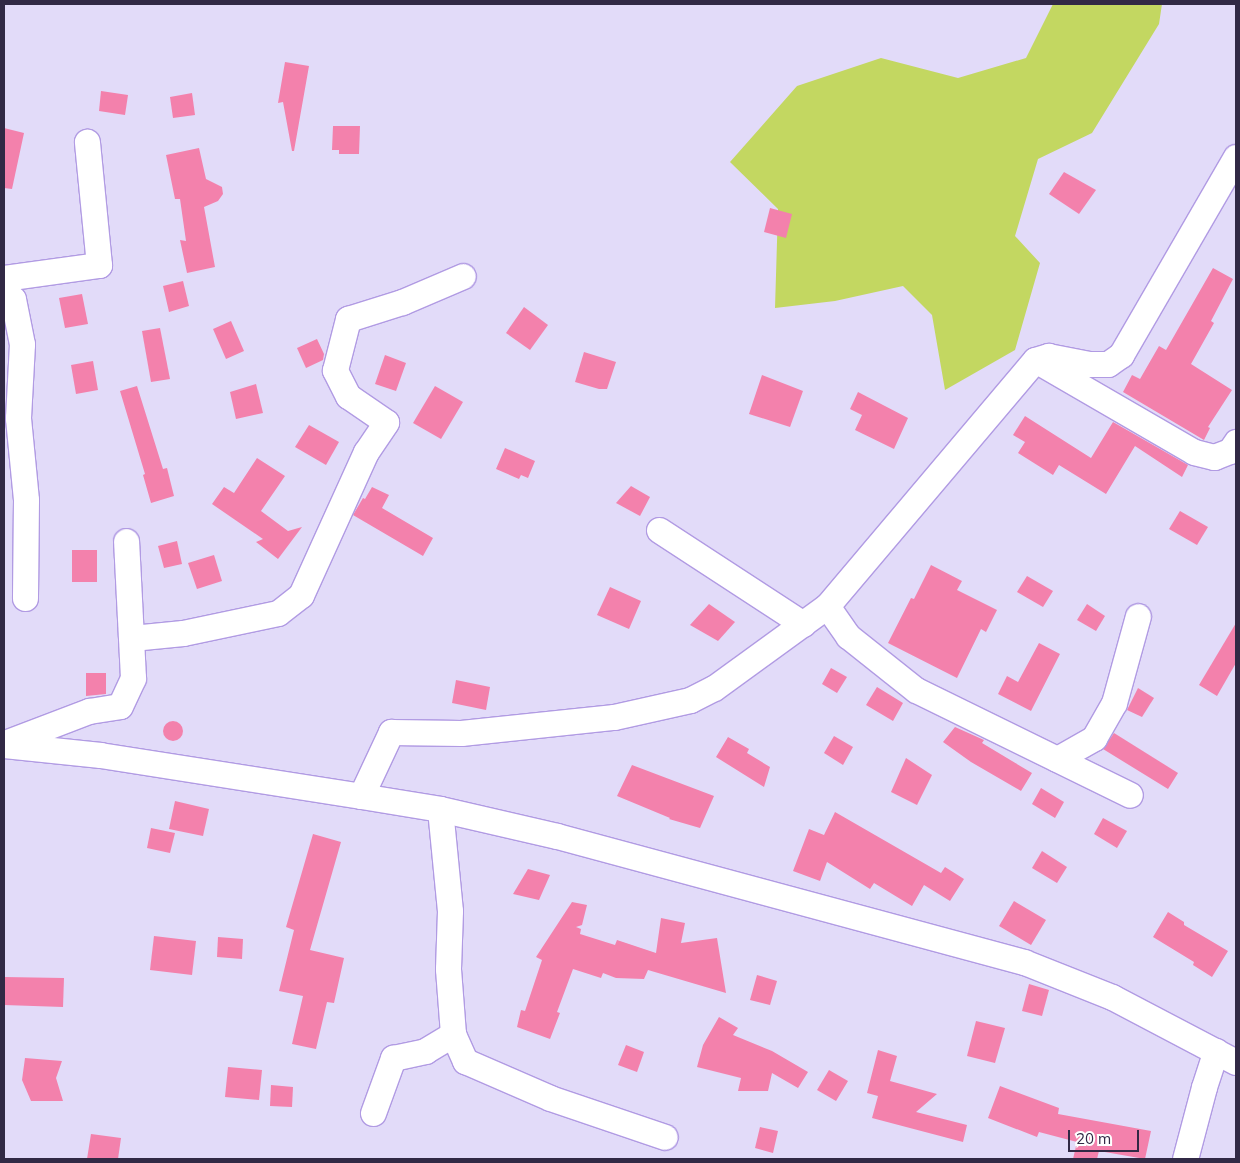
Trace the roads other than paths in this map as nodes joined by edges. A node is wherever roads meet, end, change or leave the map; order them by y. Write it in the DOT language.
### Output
graph roads {
  1 [pos="87,142"];
  2 [pos="1236,157"];
  3 [pos="463,276"];
  4 [pos="4,278"];
  5 [pos="4,294"];
  6 [pos="1035,360"];
  7 [pos="1236,442"];
  8 [pos="659,530"];
  9 [pos="126,541"];
  10 [pos="26,598"];
  11 [pos="827,606"];
  12 [pos="1138,616"];
  13 [pos="802,624"];
  14 [pos="132,638"];
  15 [pos="4,744"];
  16 [pos="1057,759"];
  17 [pos="1130,794"];
  18 [pos="361,796"];
  19 [pos="440,809"];
  20 [pos="453,1034"];
  21 [pos="1226,1057"];
  22 [pos="373,1113"];
  23 [pos="665,1137"];
  24 [pos="1186,1159"];
  1 -- 4 [label="street"];
  2 -- 6 [label="street"];
  3 -- 14 [label="street"];
  5 -- 10 [label="street"];
  6 -- 7 [label="street"];
  6 -- 11 [label="street"];
  8 -- 13 [label="street"];
  9 -- 14 [label="street"];
  11 -- 13 [label="street"];
  11 -- 16 [label="street"];
  12 -- 16 [label="street"];
  13 -- 18 [label="street"];
  14 -- 15 [label="street"];
  15 -- 18 [label="street"];
  16 -- 17 [label="street"];
  18 -- 19 [label="street"];
  19 -- 20 [label="street"];
  19 -- 21 [label="street"];
  20 -- 22 [label="street"];
  20 -- 23 [label="street"];
  21 -- 24 [label="street"];
}
